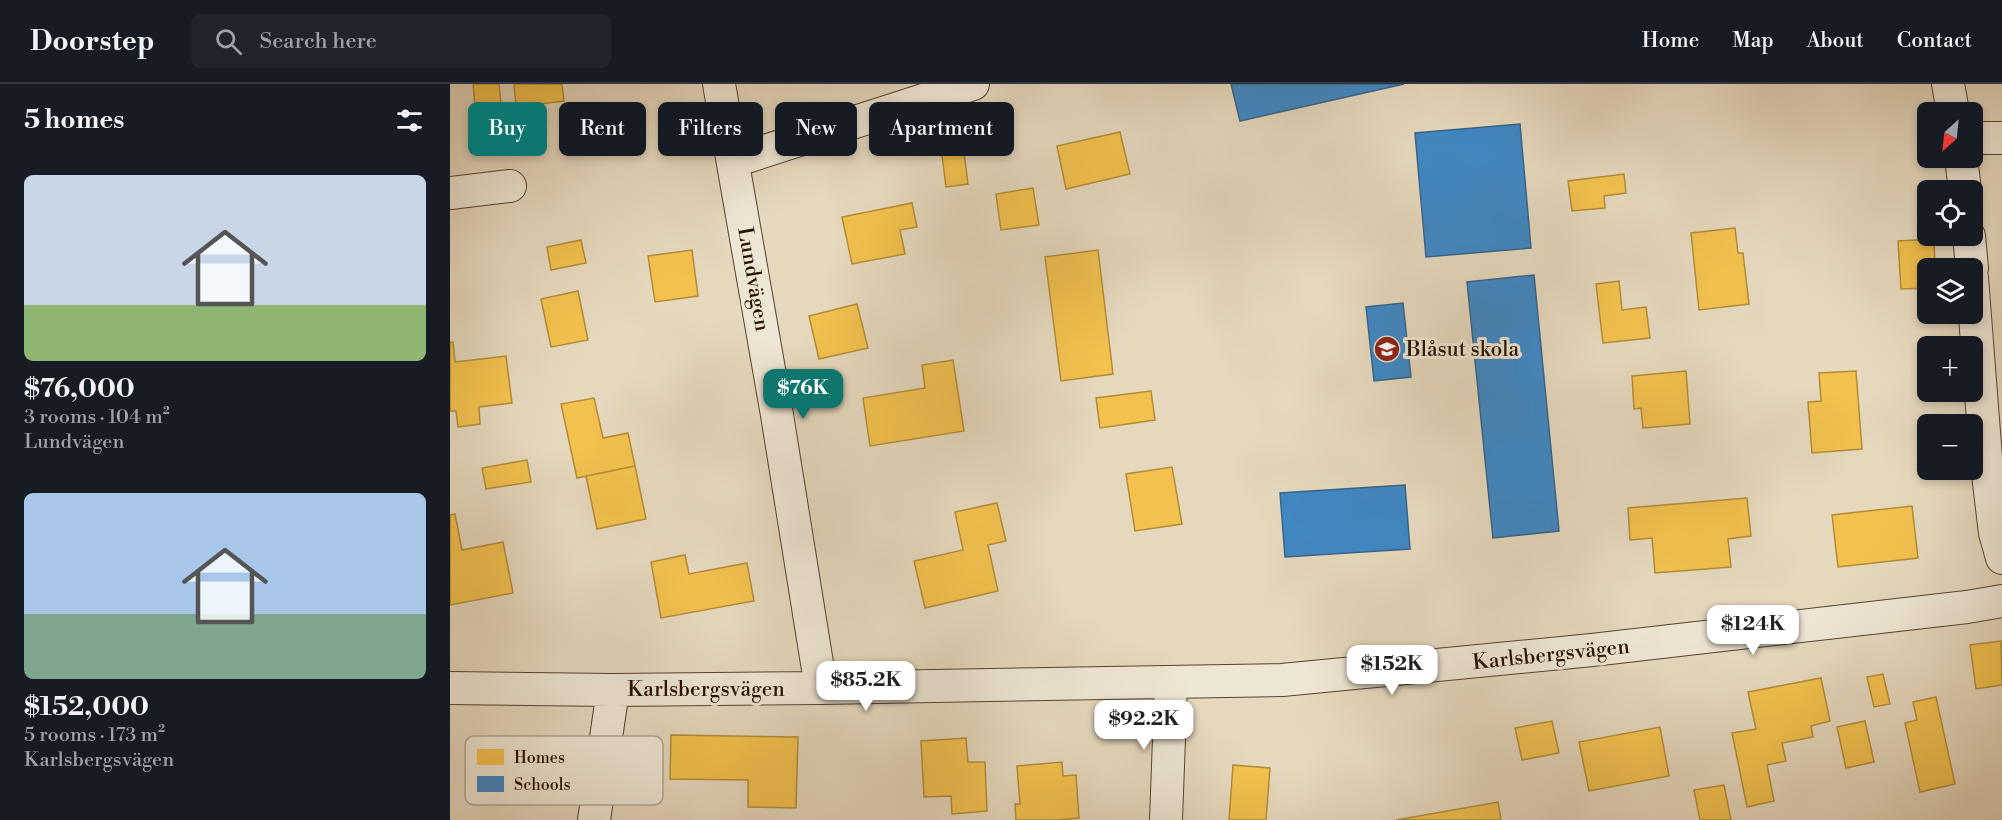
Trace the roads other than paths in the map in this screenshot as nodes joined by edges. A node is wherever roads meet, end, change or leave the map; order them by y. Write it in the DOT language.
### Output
graph roads {
  1 [pos="719,84"];
  2 [pos="973,84"];
  3 [pos="1948,84"];
  4 [pos="1951,102"];
  5 [pos="1983,138"];
  6 [pos="2002,138"];
  7 [pos="734,161"];
  8 [pos="510,186"];
  9 [pos="450,193"];
  10 [pos="1976,324"];
  11 [pos="2002,558"];
  12 [pos="2002,601"];
  13 [pos="1171,684"];
  14 [pos="450,688"];
  15 [pos="821,688"];
  16 [pos="613,690"];
  17 [pos="606,736"];
  18 [pos="596,805"];
  19 [pos="594,820"];
  20 [pos="1166,820"];
  1 -- 7 [label="street, Lundvägen"];
  2 -- 7 [label="street"];
  3 -- 4 [label="street"];
  5 -- 6 [label="street"];
  7 -- 15 [label="street, Lundvägen"];
  8 -- 9 [label="street"];
  10 -- 11 [label="street"];
  12 -- 13 [label="street, Karlsbergsvägen"];
  13 -- 15 [label="street, Karlsbergsvägen"];
  13 -- 20 [label="street"];
  14 -- 16 [label="street, Karlsbergsvägen"];
  15 -- 16 [label="street, Karlsbergsvägen"];
  16 -- 17 [label="street"];
  18 -- 19 [label="street"];
}
